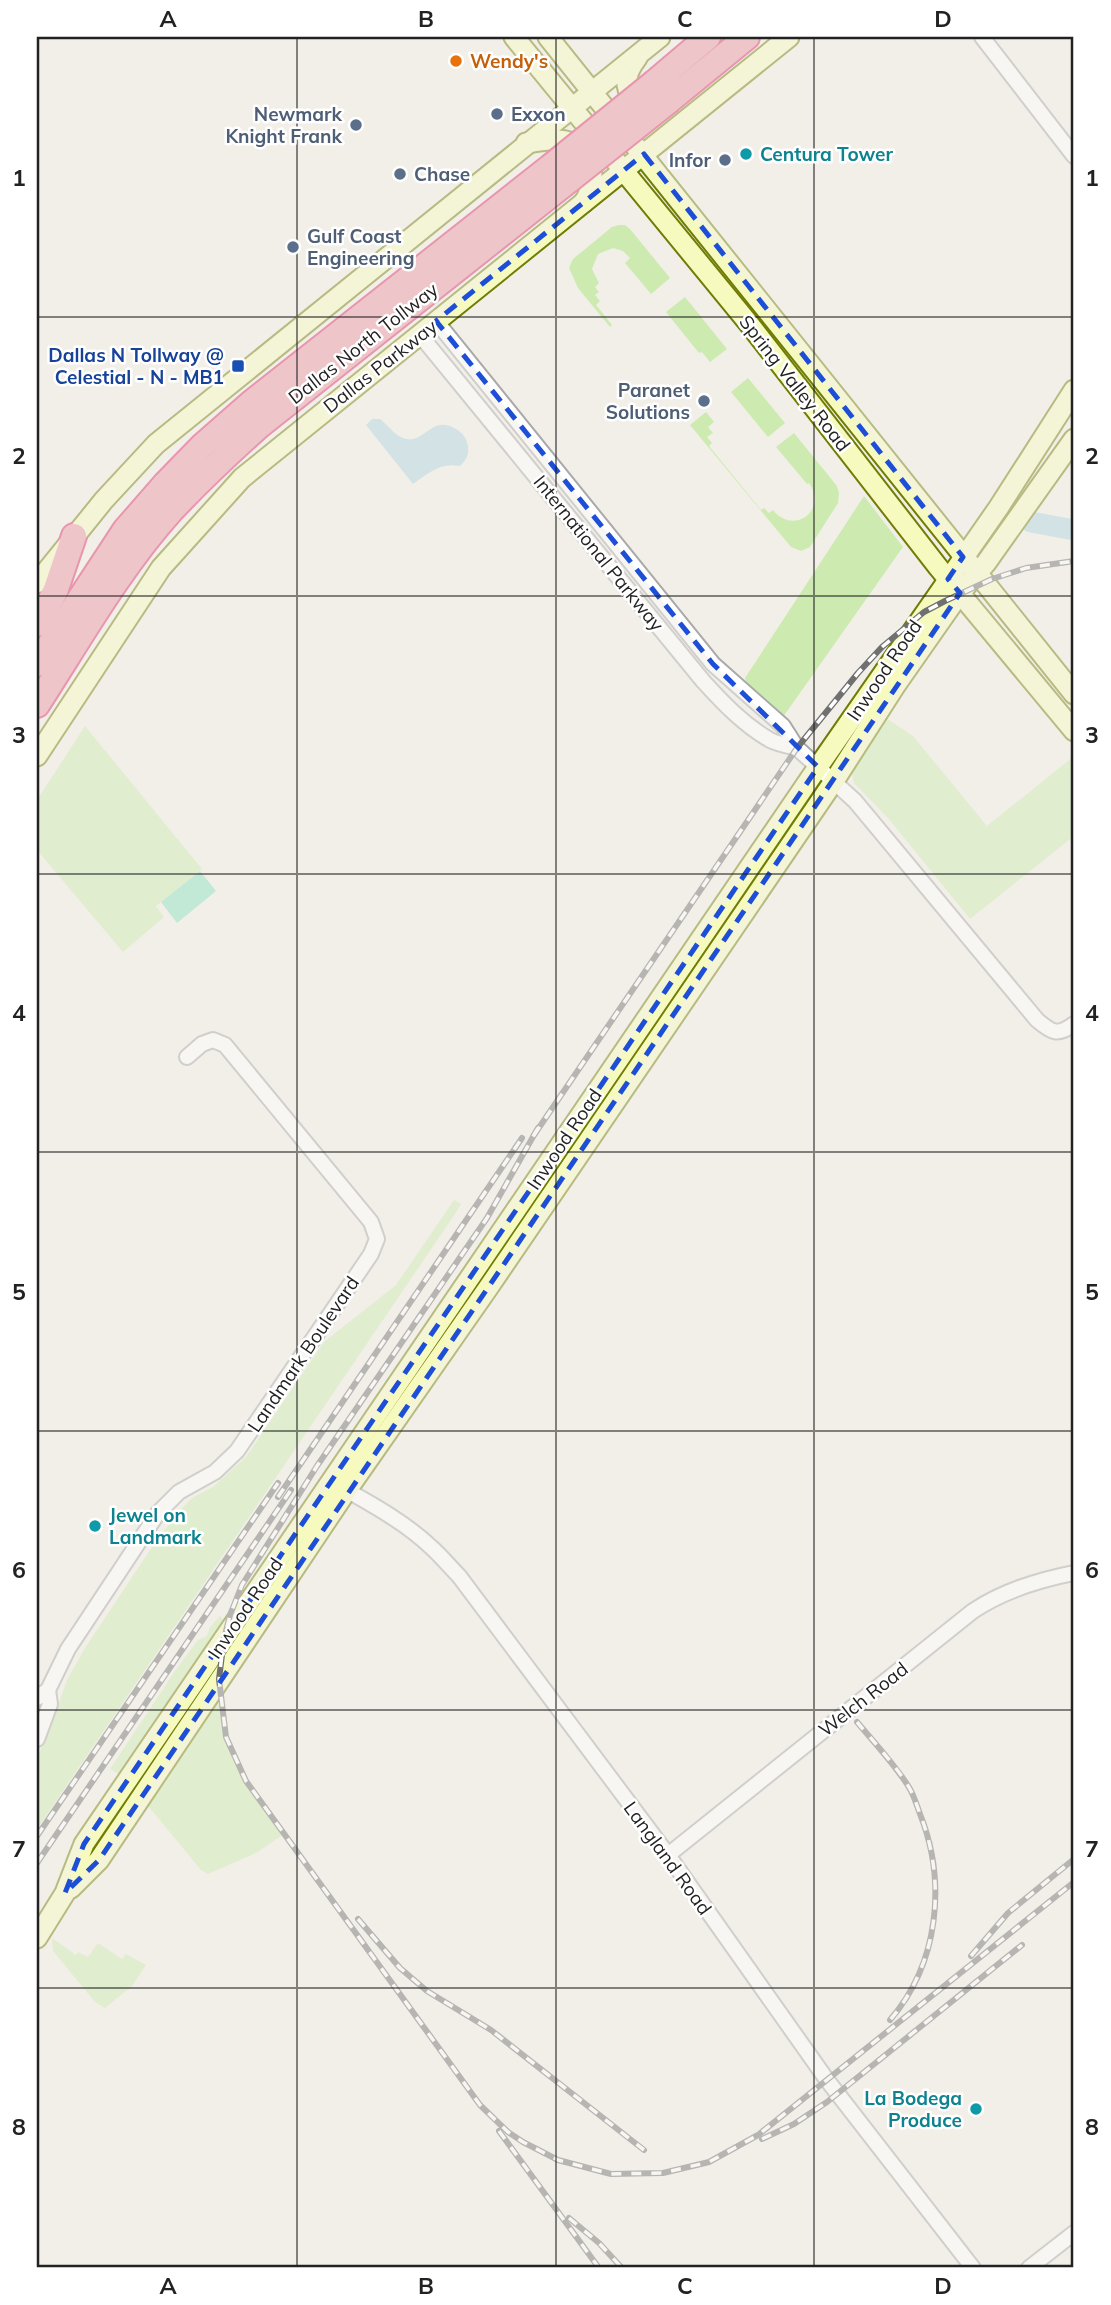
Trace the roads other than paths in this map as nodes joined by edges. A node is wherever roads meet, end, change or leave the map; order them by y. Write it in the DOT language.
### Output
graph roads {
  1 [pos="514,37"];
  2 [pos="548,37"];
  3 [pos="708,37"];
  4 [pos="747,37"];
  5 [pos="789,37"];
  6 [pos="982,37"];
  7 [pos="655,41"];
  8 [pos="591,90"];
  9 [pos="663,91"];
  10 [pos="570,108"];
  11 [pos="701,108"];
  12 [pos="526,144"];
  13 [pos="644,154"];
  14 [pos="1074,156"];
  15 [pos="624,171"];
  16 [pos="556,176"];
  17 [pos="584,203"];
  18 [pos="436,321"];
  19 [pos="420,335"];
  20 [pos="1074,390"];
  21 [pos="820,412"];
  22 [pos="1074,439"];
  23 [pos="879,450"];
  24 [pos="871,479"];
  25 [pos="909,488"];
  26 [pos="74,536"];
  27 [pos="963,556"];
  28 [pos="977,573"];
  29 [pos="37,583"];
  30 [pos="954,586"];
  31 [pos="37,624"];
  32 [pos="37,664"];
  33 [pos="1074,694"];
  34 [pos="37,705"];
  35 [pos="1074,731"];
  36 [pos="797,748"];
  37 [pos="37,756"];
  38 [pos="818,767"];
  39 [pos="834,781"];
  40 [pos="657,1002"];
  41 [pos="674,1013"];
  42 [pos="1074,1024"];
  43 [pos="187,1056"];
  44 [pos="470,1277"];
  45 [pos="488,1288"];
  46 [pos="339,1485"];
  47 [pos="1074,1573"];
  48 [pos="42,1694"];
  49 [pos="37,1740"];
  50 [pos="117,1796"];
  51 [pos="134,1807"];
  52 [pos="668,1855"];
  53 [pos="65,1893"];
  54 [pos="37,1938"];
  55 [pos="1074,2233"];
  56 [pos="973,2268"];
  57 [pos="1029,2268"];
  1 -- 10 [label="main road, Spring Valley Road"];
  2 -- 8 [label="main road, Spring Valley Road"];
  3 -- 9 [label="highway, Dallas North Tollway"];
  4 -- 9 [label="highway, Dallas North Tollway"];
  5 -- 11 [label="main road, Dallas Parkway"];
  6 -- 14 [label="street"];
  7 -- 8 [label="main road"];
  7 -- 11 [label="main road"];
  8 -- 10 [label="main road"];
  8 -- 13 [label="main road, Spring Valley Road"];
  9 -- 16 [label="highway, Dallas North Tollway, bridge"];
  10 -- 12 [label="main road"];
  10 -- 15 [label="main road, Spring Valley Road"];
  11 -- 13 [label="main road, Dallas Parkway"];
  12 -- 17 [label="main road"];
  12 -- 26 [label="main road"];
  13 -- 15 [label="main road, Dallas Parkway"];
  13 -- 23 [label="main road, Spring Valley Road"];
  15 -- 17 [label="main road, Dallas Parkway"];
  15 -- 21 [label="main road, Spring Valley Road"];
  16 -- 32 [label="highway, Dallas North Tollway"];
  16 -- 34 [label="highway, Dallas North Tollway"];
  17 -- 18 [label="main road, Dallas Parkway"];
  18 -- 19 [label="main road, Dallas Parkway"];
  18 -- 36 [label="street, International Parkway"];
  19 -- 36 [label="street, International Parkway"];
  19 -- 37 [label="main road, Dallas Parkway"];
  20 -- 27 [label="main road, Inwood Road"];
  21 -- 23 [label="main road"];
  21 -- 24 [label="main road, Spring Valley Road"];
  22 -- 28 [label="main road, Inwood Road"];
  23 -- 25 [label="main road, Spring Valley Road"];
  24 -- 25 [label="main road"];
  24 -- 30 [label="main road, Spring Valley Road"];
  25 -- 27 [label="main road, Spring Valley Road"];
  26 -- 29 [label="main road"];
  26 -- 31 [label="highway"];
  27 -- 28 [label="main road, Spring Valley Road"];
  27 -- 30 [label="main road, Inwood Road"];
  28 -- 30 [label="main road, Inwood Road"];
  28 -- 33 [label="main road, Spring Valley Road"];
  30 -- 35 [label="main road, Spring Valley Road"];
  30 -- 38 [label="main road, Inwood Road"];
  30 -- 39 [label="main road, Inwood Road"];
  36 -- 38 [label="street, International Parkway"];
  38 -- 39 [label="street, International Parkway"];
  38 -- 40 [label="main road, Inwood Road"];
  39 -- 41 [label="main road, Inwood Road"];
  39 -- 42 [label="street, International Parkway"];
  40 -- 41 [label="main road"];
  40 -- 44 [label="main road, Inwood Road"];
  41 -- 45 [label="main road, Inwood Road"];
  43 -- 48 [label="street, Landmark Boulevard"];
  44 -- 45 [label="main road"];
  44 -- 46 [label="main road, Inwood Road"];
  45 -- 46 [label="main road, Inwood Road"];
  46 -- 50 [label="main road, Inwood Road"];
  46 -- 51 [label="main road, Inwood Road"];
  46 -- 52 [label="street, Langland Road"];
  47 -- 52 [label="street, Welch Road"];
  48 -- 49 [label="street, Landmark Boulevard"];
  50 -- 51 [label="main road"];
  50 -- 53 [label="main road, Inwood Road"];
  51 -- 53 [label="main road, Inwood Road"];
  52 -- 56 [label="street, Langland Road"];
  53 -- 54 [label="main road, Inwood Road"];
  55 -- 57 [label="street"];
}
